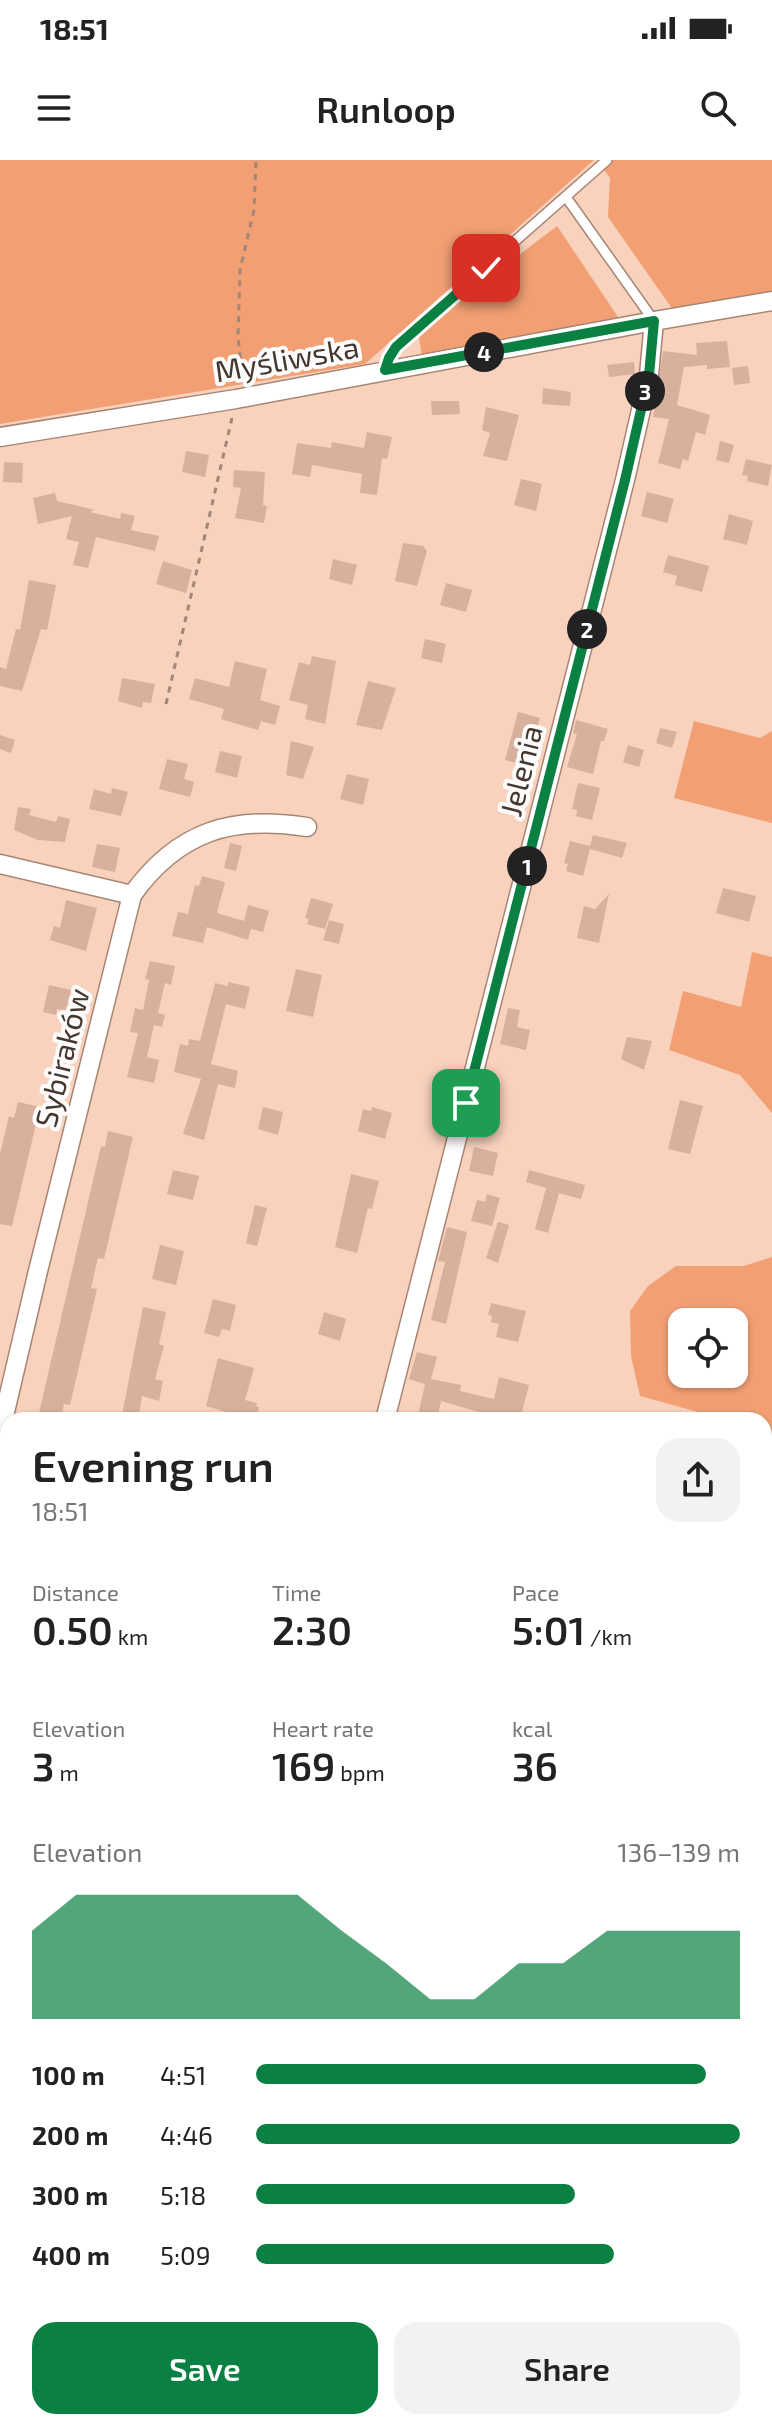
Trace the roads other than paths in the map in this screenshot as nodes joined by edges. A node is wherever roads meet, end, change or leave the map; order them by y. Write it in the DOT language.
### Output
graph roads {
  1 [pos="607,160"];
  2 [pos="566,197"];
  3 [pos="772,301"];
  4 [pos="654,321"];
  5 [pos="385,370"];
  6 [pos="0,437"];
  7 [pos="307,827"];
  8 [pos="0,864"];
  9 [pos="132,895"];
  10 [pos="7,1412"];
  11 [pos="387,1412"];
  1 -- 2 [label="lane"];
  2 -- 4 [label="lane"];
  2 -- 5 [label="lane"];
  3 -- 4 [label="street, Myśliwska"];
  4 -- 5 [label="street, Myśliwska"];
  4 -- 11 [label="street, Jelenia"];
  5 -- 6 [label="street, Myśliwska"];
  7 -- 9 [label="street, Sybiraków"];
  8 -- 9 [label="street"];
  9 -- 10 [label="street, Sybiraków"];
}
